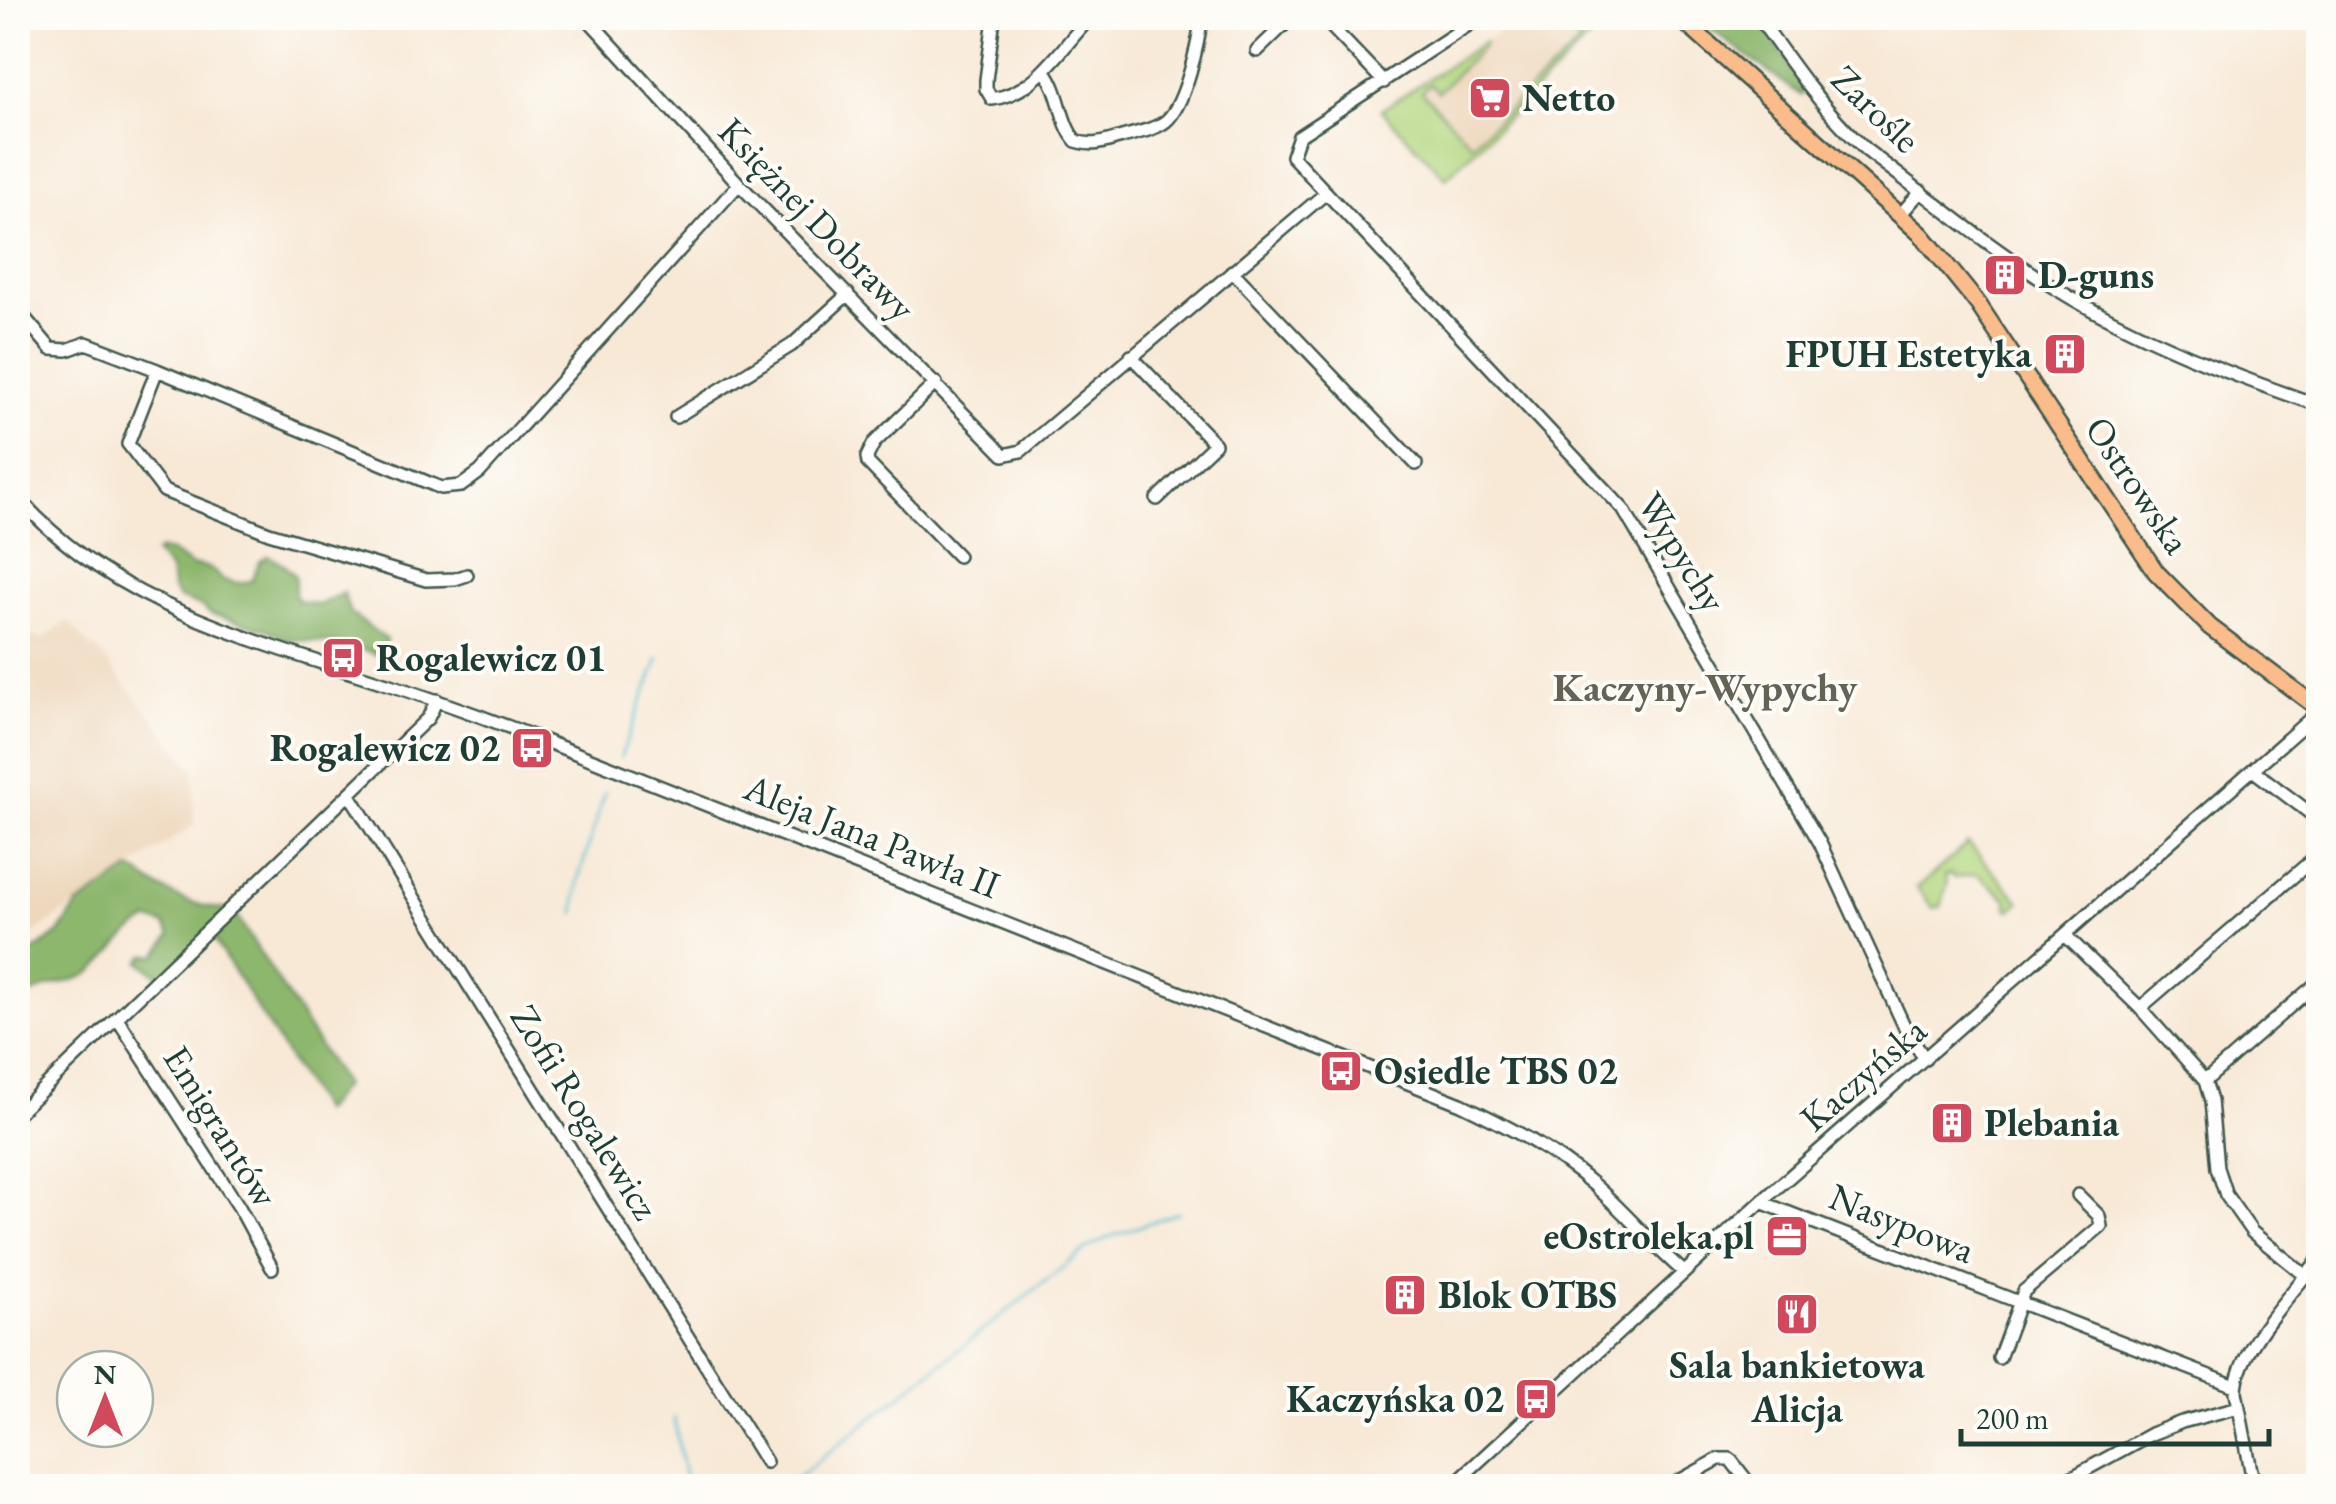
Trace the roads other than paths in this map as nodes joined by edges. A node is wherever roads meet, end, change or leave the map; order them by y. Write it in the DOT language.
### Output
graph roads {
  1 [pos="586,18"];
  2 [pos="994,18"];
  3 [pos="1090,18"];
  4 [pos="1201,18"];
  5 [pos="1291,18"];
  6 [pos="1323,18"];
  7 [pos="1479,18"];
  8 [pos="1680,18"];
  9 [pos="1759,18"];
  10 [pos="1257,51"];
  11 [pos="1045,71"];
  12 [pos="1384,82"];
  13 [pos="739,184"];
  14 [pos="1920,191"];
  15 [pos="1326,192"];
  16 [pos="1900,214"];
  17 [pos="1232,271"];
  18 [pos="848,294"];
  19 [pos="18,310"];
  20 [pos="1131,356"];
  21 [pos="157,370"];
  22 [pos="936,383"];
  23 [pos="2318,404"];
  24 [pos="676,417"];
  25 [pos="1416,464"];
  26 [pos="18,497"];
  27 [pos="1158,499"];
  28 [pos="958,556"];
  29 [pos="467,575"];
  30 [pos="436,700"];
  31 [pos="2318,710"];
  32 [pos="2254,772"];
  33 [pos="350,795"];
  34 [pos="2318,820"];
  35 [pos="2318,855"];
  36 [pos="2066,936"];
  37 [pos="2318,982"];
  38 [pos="2140,1008"];
  39 [pos="116,1018"];
  40 [pos="1926,1059"];
  41 [pos="2205,1082"];
  42 [pos="18,1114"];
  43 [pos="2078,1194"];
  44 [pos="1762,1202"];
  45 [pos="2318,1260"];
  46 [pos="272,1268"];
  47 [pos="1684,1272"];
  48 [pos="2306,1276"];
  49 [pos="2019,1302"];
  50 [pos="2000,1358"];
  51 [pos="2235,1386"];
  52 [pos="2238,1407"];
  53 [pos="766,1462"];
  54 [pos="1452,1486"];
  55 [pos="1670,1486"];
  56 [pos="1751,1486"];
  57 [pos="2056,1486"];
  58 [pos="2254,1486"];
  1 -- 13 [label="street, Księżnej Dobrawy"];
  2 -- 11 [label="street"];
  3 -- 11 [label="street"];
  4 -- 11 [label="street"];
  5 -- 10 [label="street"];
  6 -- 12 [label="street"];
  7 -- 12 [label="street"];
  8 -- 16 [label="main road, Ostrowska"];
  9 -- 14 [label="street, Zarośle"];
  12 -- 15 [label="street, Wypychy"];
  13 -- 18 [label="street, Księżnej Dobrawy"];
  13 -- 21 [label="street"];
  14 -- 16 [label="street, Zarośle"];
  14 -- 23 [label="street, Zarośle"];
  15 -- 17 [label="street"];
  15 -- 40 [label="street, Wypychy"];
  16 -- 31 [label="main road, Ostrowska"];
  17 -- 20 [label="street"];
  17 -- 25 [label="street"];
  18 -- 22 [label="street, Księżnej Dobrawy"];
  18 -- 24 [label="street"];
  19 -- 21 [label="street"];
  20 -- 22 [label="street, Księżnej Dobrawy"];
  20 -- 27 [label="street"];
  21 -- 29 [label="street"];
  22 -- 28 [label="street"];
  26 -- 30 [label="street, Aleja Jana Pawła II"];
  30 -- 33 [label="street"];
  30 -- 47 [label="street, Aleja Jana Pawła II"];
  31 -- 32 [label="street, Kaczyńska"];
  32 -- 34 [label="street"];
  32 -- 36 [label="street, Kaczyńska"];
  33 -- 39 [label="street"];
  33 -- 53 [label="street, Zofii Rogalewicz"];
  35 -- 38 [label="street"];
  36 -- 38 [label="street"];
  36 -- 40 [label="street, Kaczyńska"];
  37 -- 41 [label="street"];
  38 -- 41 [label="street"];
  39 -- 42 [label="street"];
  39 -- 46 [label="street, Emigrantów"];
  40 -- 44 [label="street, Kaczyńska"];
  41 -- 48 [label="street"];
  43 -- 49 [label="street"];
  44 -- 47 [label="street, Kaczyńska"];
  44 -- 49 [label="street, Nasypowa"];
  45 -- 48 [label="street"];
  47 -- 54 [label="street, Kaczyńska"];
  48 -- 51 [label="street"];
  49 -- 50 [label="street"];
  49 -- 51 [label="street, Nasypowa"];
  51 -- 52 [label="street"];
  52 -- 57 [label="street"];
  52 -- 58 [label="street"];
  55 -- 56 [label="street"];
}
